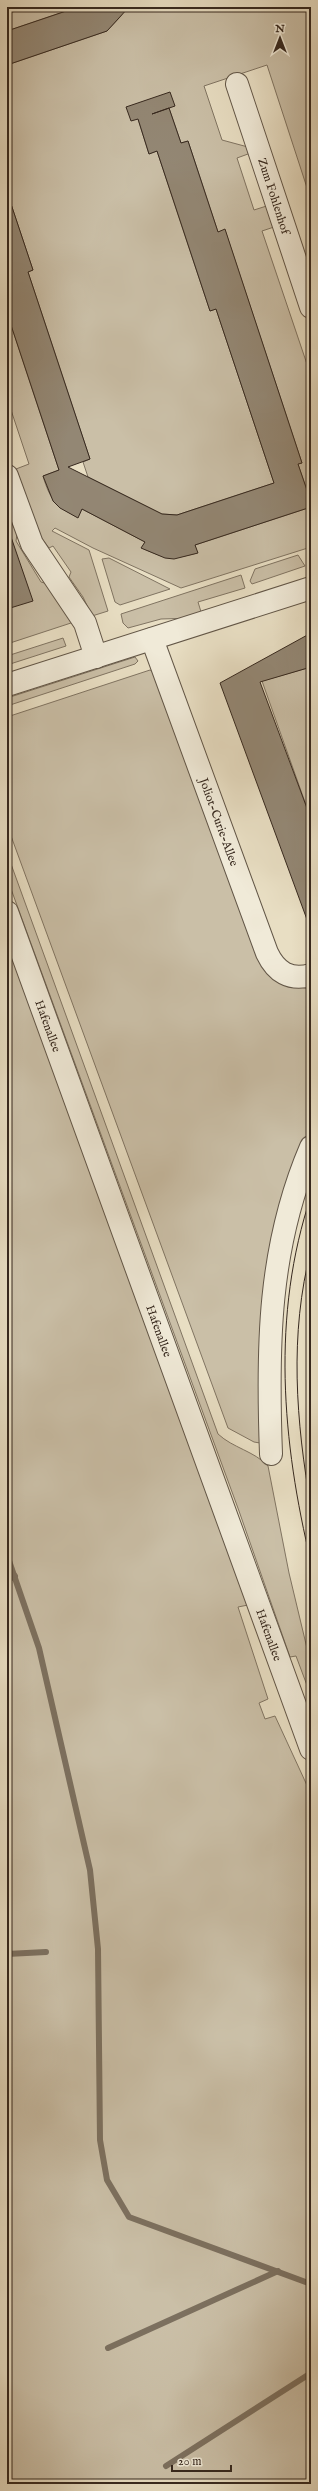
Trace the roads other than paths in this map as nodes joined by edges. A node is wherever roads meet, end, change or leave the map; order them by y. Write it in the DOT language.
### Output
graph roads {
  1 [pos="237,84"];
  2 [pos="311,307"];
  3 [pos="7,476"];
  4 [pos="311,588"];
  5 [pos="152,639"];
  6 [pos="96,657"];
  7 [pos="7,685"];
  8 [pos="7,912"];
  9 [pos="311,975"];
  10 [pos="311,1147"];
  11 [pos="271,1454"];
  12 [pos="311,1749"];
  1 -- 2 [label="street, Zum Fohlenhof"];
  3 -- 6 [label="street"];
  4 -- 5 [label="street"];
  5 -- 6 [label="street"];
  5 -- 9 [label="street, Joliot-Curie-Allee"];
  6 -- 7 [label="street"];
  8 -- 12 [label="street, Hafenallee"];
  10 -- 11 [label="street"];
}
